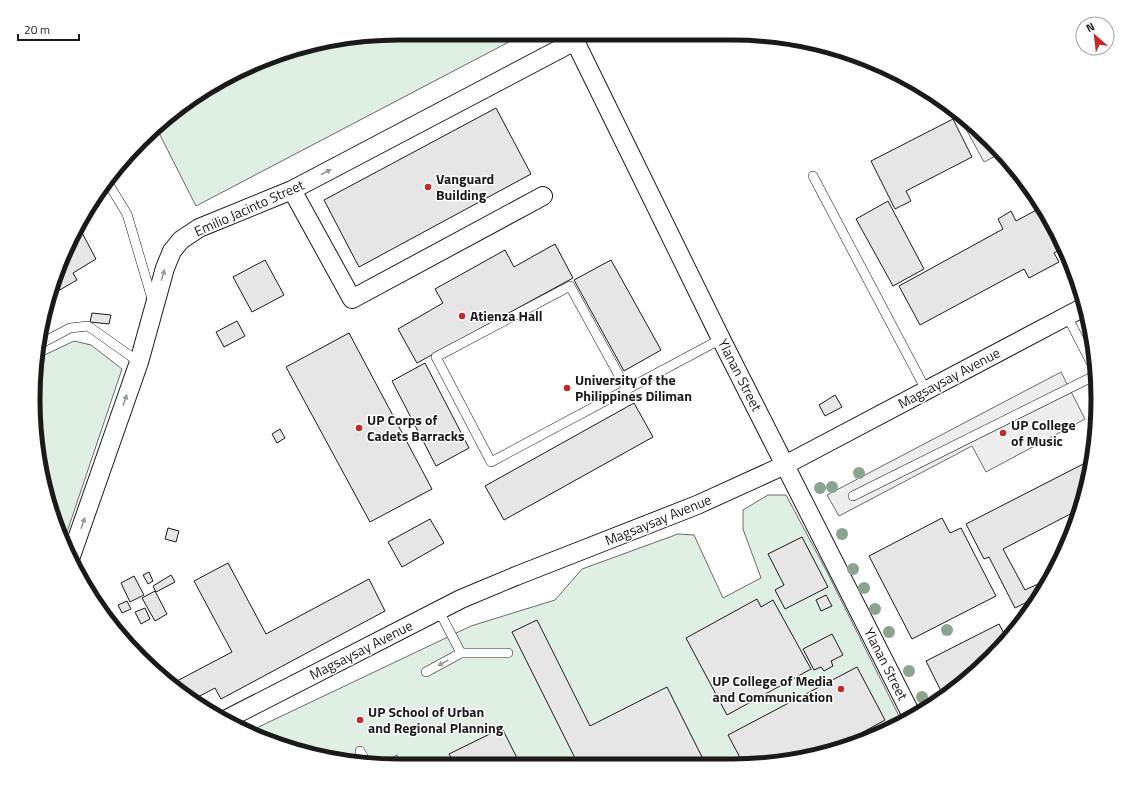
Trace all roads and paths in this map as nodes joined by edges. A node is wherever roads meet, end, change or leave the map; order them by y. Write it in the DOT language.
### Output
graph roads {
  1 [pos="567,40"];
  2 [pos="574,40"];
  3 [pos="813,176"];
  4 [pos="110,187"];
  5 [pos="292,190"];
  6 [pos="543,196"];
  7 [pos="154,307"];
  8 [pos="1080,309"];
  9 [pos="1067,316"];
  10 [pos="721,338"];
  11 [pos="45,341"];
  12 [pos="1088,357"];
  13 [pos="139,362"];
  14 [pos="1090,378"];
  15 [pos="627,390"];
  16 [pos="926,390"];
  17 [pos="785,465"];
  18 [pos="853,496"];
  19 [pos="73,550"];
  20 [pos="439,611"];
  21 [pos="461,653"];
  22 [pos="508,653"];
  23 [pos="426,672"];
  24 [pos="910,712"];
  25 [pos="231,717"];
  26 [pos="360,751"];
  27 [pos="363,757"];
  5 -- 1 [label="street, Emilio Jacinto Street, one-way"];
  2 -- 10 [label="street, Ylanan Street"];
  3 -- 16 [label="lane"];
  4 -- 7 [label="lane"];
  5 -- 6 [label="street"];
  7 -- 5 [label="street, Emilio Jacinto Street, one-way"];
  7 -- 13 [label="street, Emilio Jacinto Street"];
  8 -- 9 [label="street, Magsaysay Avenue"];
  9 -- 12 [label="lane"];
  9 -- 16 [label="street, Magsaysay Avenue"];
  10 -- 15 [label="lane"];
  10 -- 17 [label="street, Ylanan Street"];
  11 -- 13 [label="lane"];
  19 -- 13 [label="street, Emilio Jacinto Street, one-way"];
  14 -- 18 [label="lane"];
  15 -- 15 [label="lane"];
  16 -- 17 [label="street, Magsaysay Avenue"];
  17 -- 20 [label="street, Magsaysay Avenue"];
  17 -- 24 [label="street, Ylanan Street"];
  20 -- 21 [label="lane"];
  20 -- 25 [label="street, Magsaysay Avenue"];
  21 -- 22 [label="lane"];
  21 -- 23 [label="lane, one-way"];
  26 -- 27 [label="lane"];
}
